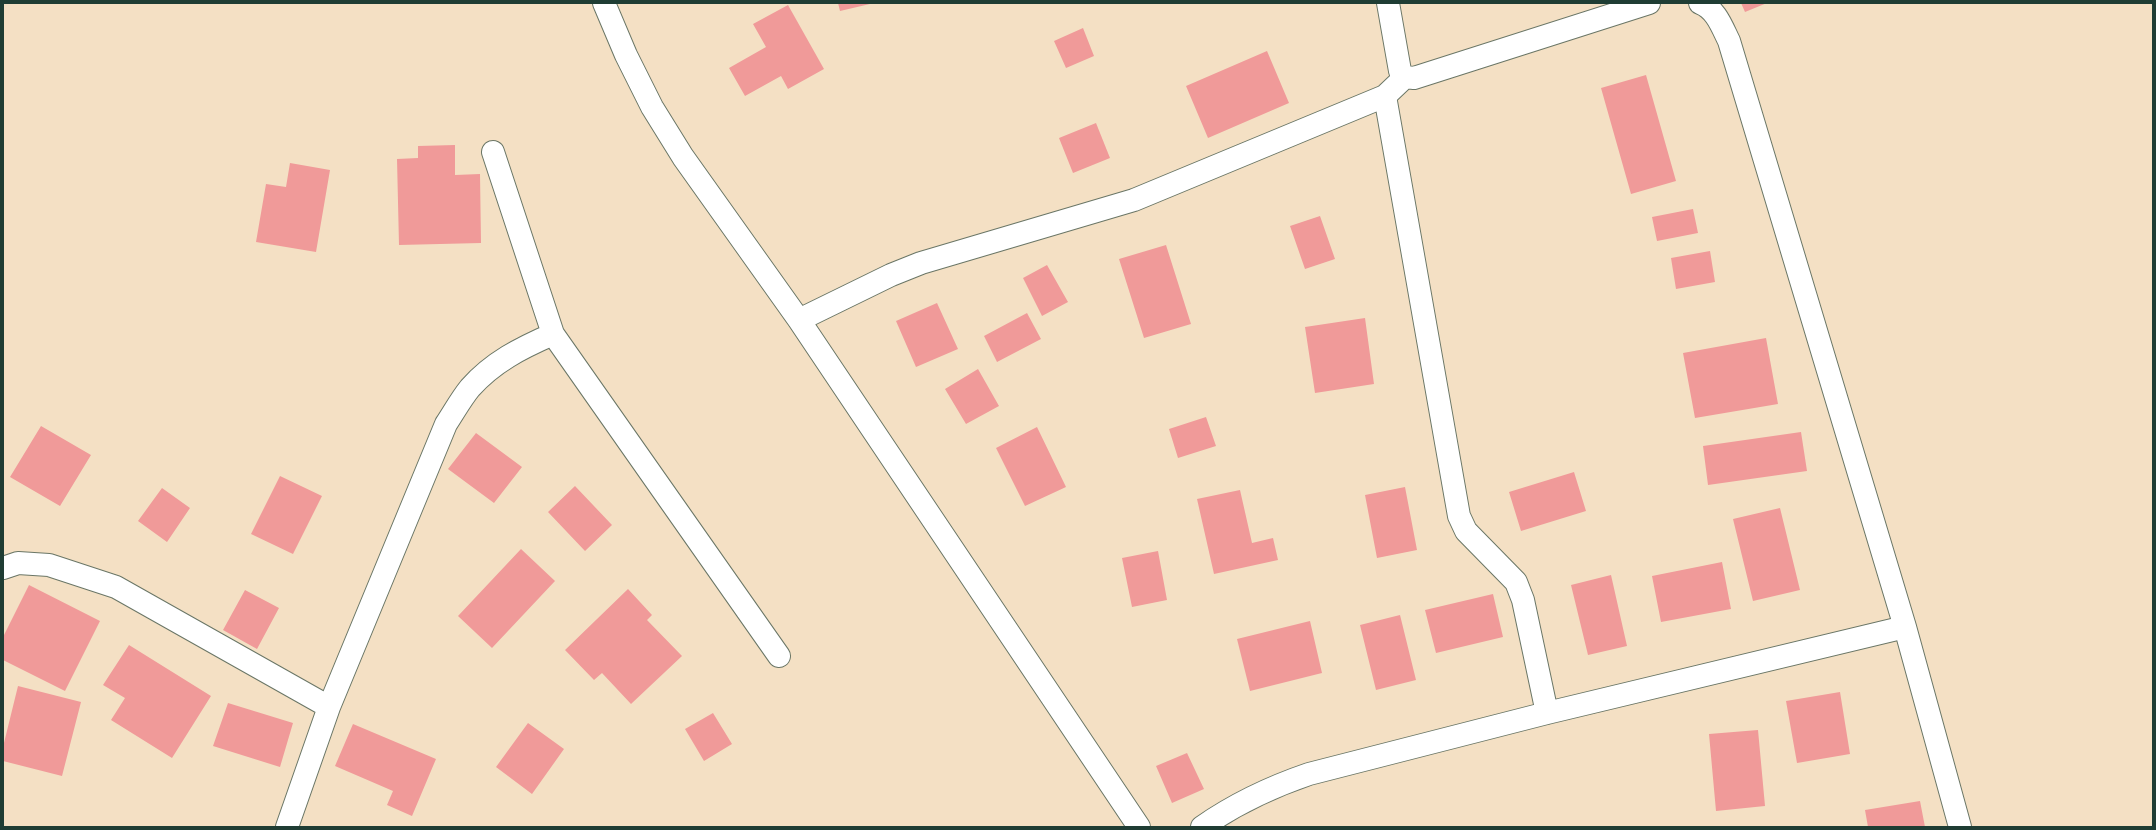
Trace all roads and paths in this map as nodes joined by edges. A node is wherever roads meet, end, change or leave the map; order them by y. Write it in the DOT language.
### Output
graph roads {
  1 [pos="604,3"];
  2 [pos="1388,3"];
  3 [pos="1649,3"];
  4 [pos="1700,3"];
  5 [pos="1405,77"];
  6 [pos="1385,96"];
  7 [pos="493,152"];
  8 [pos="799,320"];
  9 [pos="552,334"];
  10 [pos="3,568"];
  11 [pos="1905,627"];
  12 [pos="779,656"];
  13 [pos="329,707"];
  14 [pos="1547,714"];
  15 [pos="287,827"];
  16 [pos="1139,827"];
  17 [pos="1202,827"];
  18 [pos="1960,827"];
  1 -- 8 [label="street"];
  2 -- 5 [label="street"];
  3 -- 5 [label="street"];
  4 -- 11 [label="street"];
  5 -- 6 [label="street"];
  6 -- 8 [label="street"];
  6 -- 14 [label="street"];
  7 -- 9 [label="street"];
  8 -- 16 [label="street"];
  9 -- 12 [label="street"];
  9 -- 13 [label="street"];
  10 -- 13 [label="street"];
  11 -- 14 [label="street"];
  11 -- 18 [label="street"];
  13 -- 15 [label="street"];
  14 -- 17 [label="street"];
}
